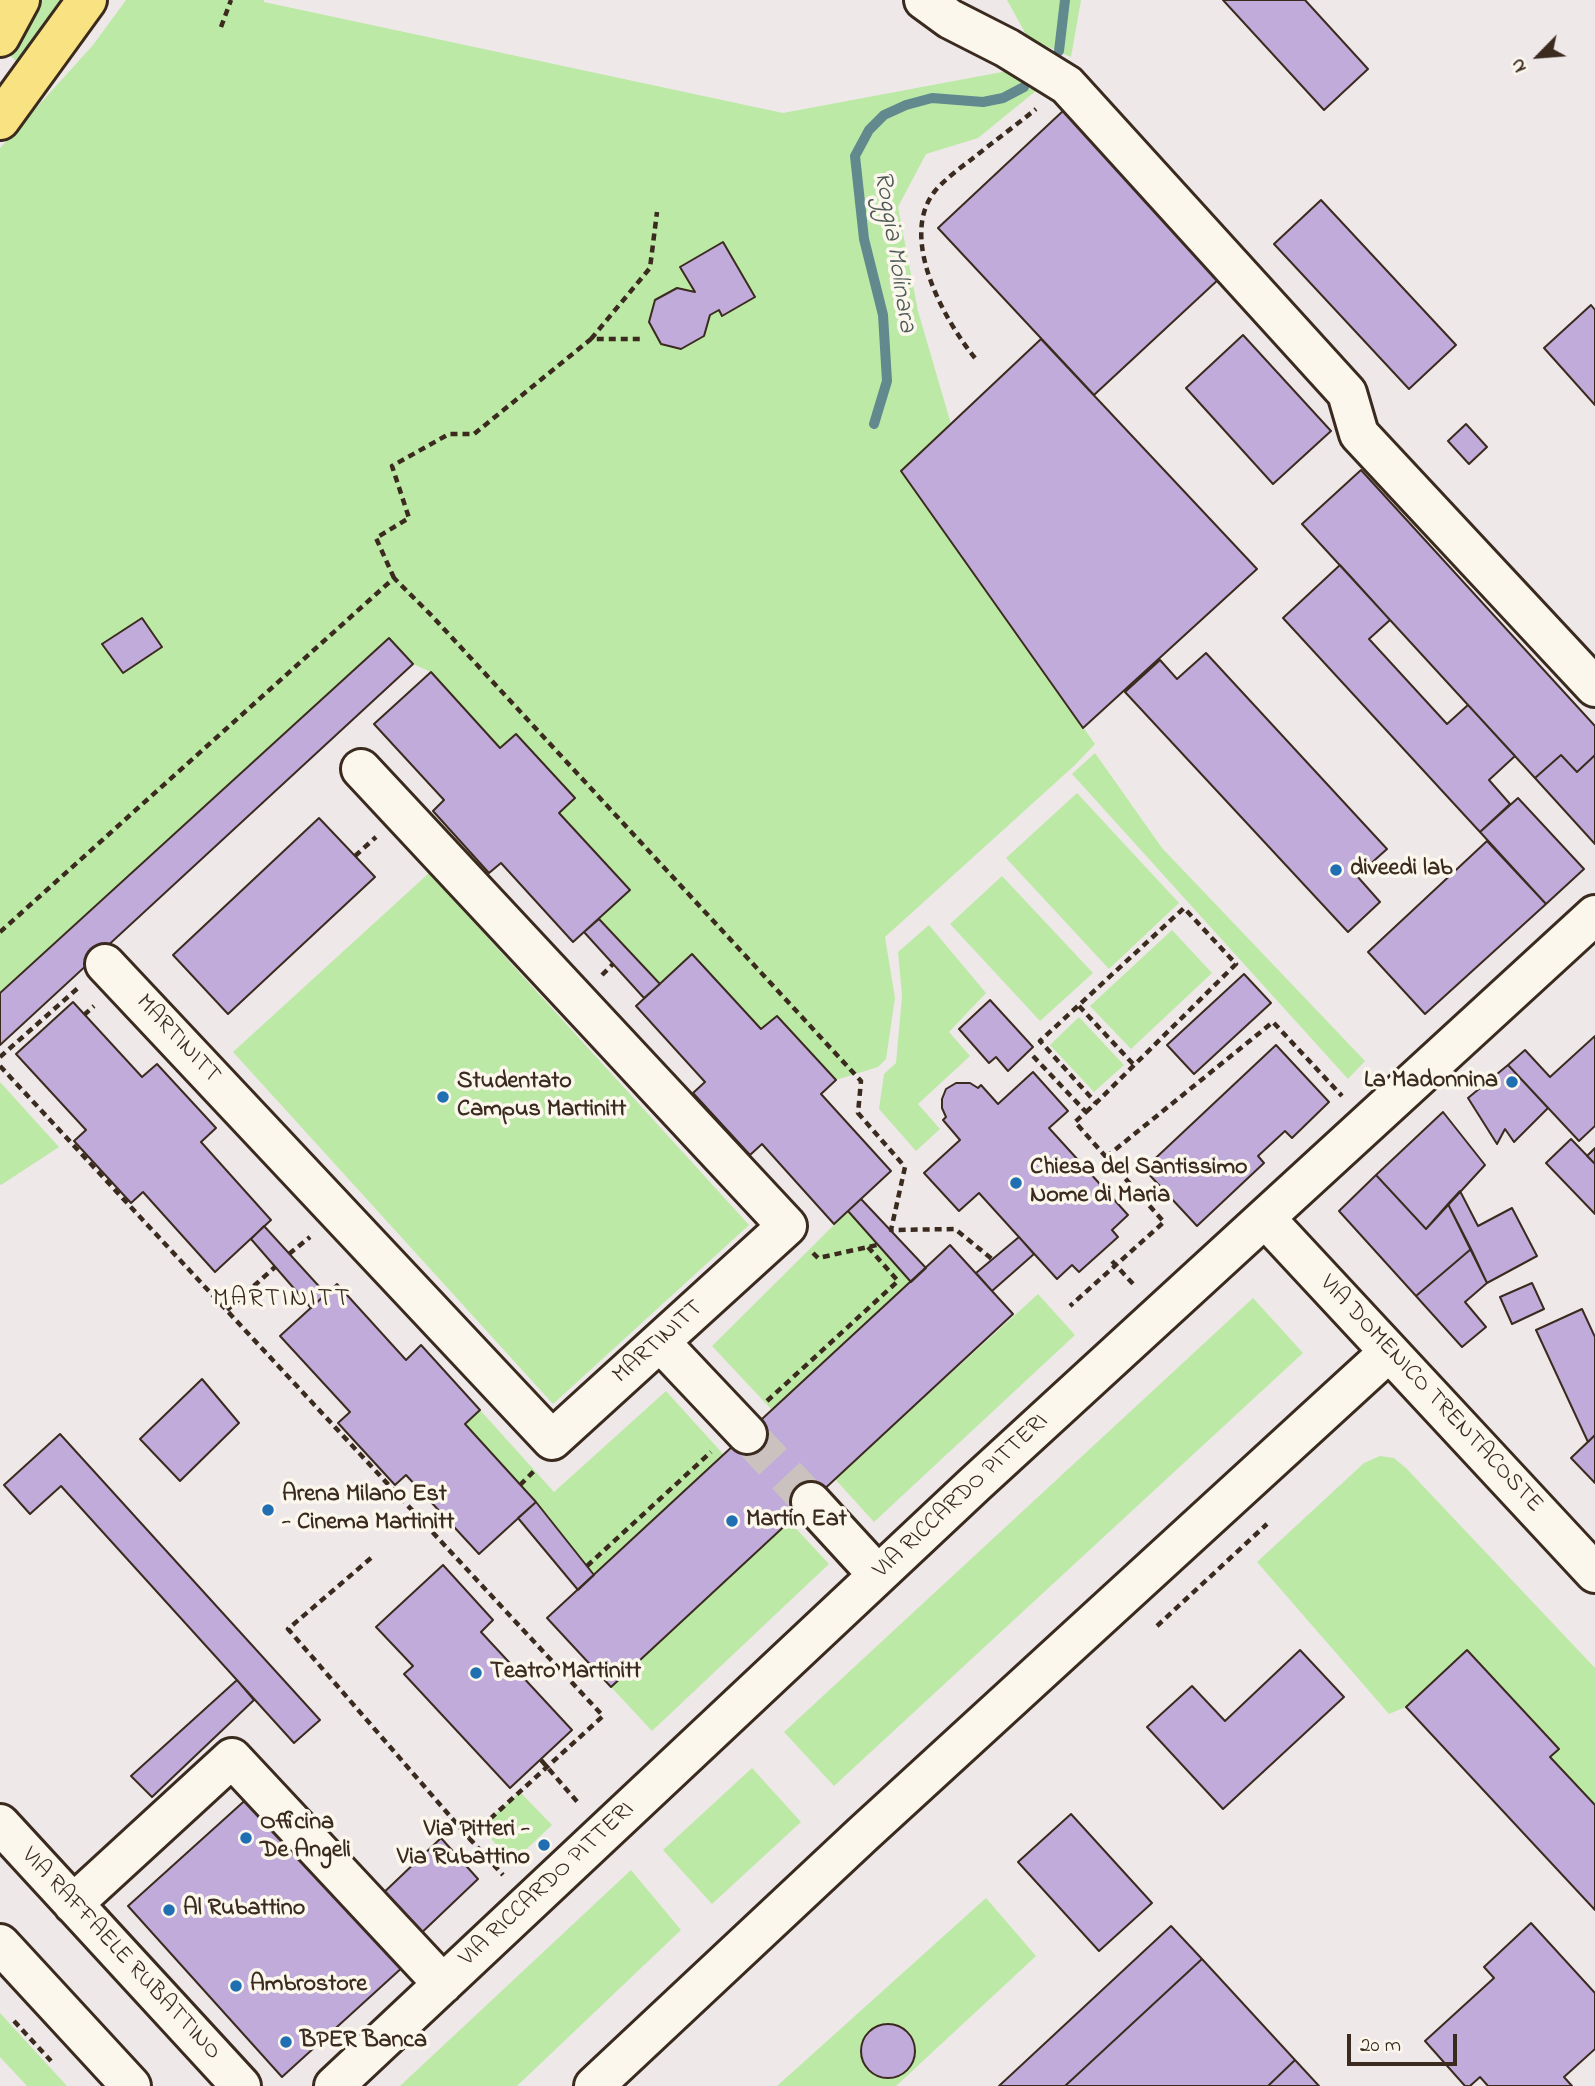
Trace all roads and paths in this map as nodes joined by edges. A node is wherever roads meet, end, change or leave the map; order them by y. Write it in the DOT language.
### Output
graph roads {
  1 [pos="20,0"];
  2 [pos="87,0"];
  3 [pos="232,0"];
  4 [pos="924,0"];
  5 [pos="221,27"];
  6 [pos="0,37"];
  7 [pos="1067,85"];
  8 [pos="0,120"];
  9 [pos="657,212"];
  10 [pos="591,339"];
  11 [pos="640,340"];
  12 [pos="975,358"];
  13 [pos="394,578"];
  14 [pos="1595,687"];
  15 [pos="361,769"];
  16 [pos="1595,915"];
  17 [pos="0,932"];
  18 [pos="105,964"];
  19 [pos="1079,1006"];
  20 [pos="1033,1056"];
  21 [pos="0,1057"];
  22 [pos="1134,1065"];
  23 [pos="0,1066"];
  24 [pos="1345,1099"];
  25 [pos="1096,1103"];
  26 [pos="1086,1112"];
  27 [pos="1106,1157"];
  28 [pos="1265,1218"];
  29 [pos="787,1226"];
  30 [pos="314,1233"];
  31 [pos="877,1245"];
  32 [pos="289,1254"];
  33 [pos="992,1259"];
  34 [pos="1114,1263"];
  35 [pos="275,1267"];
  36 [pos="1139,1290"];
  37 [pos="1070,1306"];
  38 [pos="227,1310"];
  39 [pos="660,1342"];
  40 [pos="1389,1352"];
  41 [pos="747,1434"];
  42 [pos="811,1502"];
  43 [pos="1267,1524"];
  44 [pos="371,1559"];
  45 [pos="1595,1573"];
  46 [pos="878,1575"];
  47 [pos="1157,1626"];
  48 [pos="541,1760"];
  49 [pos="547,1768"];
  50 [pos="582,1808"];
  51 [pos="0,1825"];
  52 [pos="469,1838"];
  53 [pos="506,1878"];
  54 [pos="73,1904"];
  55 [pos="0,1944"];
  56 [pos="443,1984"];
  57 [pos="14,2021"];
  58 [pos="51,2062"];
  59 [pos="131,2086"];
  60 [pos="241,2086"];
  61 [pos="334,2086"];
  62 [pos="594,2086"];
  1 -- 6 [label="highway"];
  2 -- 8 [label="highway"];
  3 -- 5 [label="path"];
  4 -- 7 [label="street"];
  7 -- 12 [label="path"];
  7 -- 14 [label="street"];
  9 -- 10 [label="path"];
  10 -- 11 [label="path"];
  10 -- 13 [label="path"];
  13 -- 17 [label="path"];
  13 -- 33 [label="path"];
  15 -- 29 [label="street"];
  16 -- 28 [label="street, VIA RICCARDO PITTERI"];
  18 -- 21 [label="path"];
  18 -- 39 [label="street, MARTINITT"];
  19 -- 22 [label="path"];
  19 -- 22 [label="path"];
  19 -- 25 [label="path"];
  20 -- 26 [label="path"];
  22 -- 25 [label="path"];
  23 -- 38 [label="path"];
  24 -- 27 [label="path"];
  25 -- 26 [label="path"];
  26 -- 27 [label="path"];
  27 -- 34 [label="path"];
  28 -- 40 [label="street, VIA DOMENICO TRENTACOSTE"];
  28 -- 46 [label="street, VIA RICCARDO PITTERI"];
  29 -- 31 [label="path"];
  29 -- 39 [label="street, MARTINITT"];
  30 -- 32 [label="path"];
  34 -- 36 [label="path"];
  34 -- 37 [label="path"];
  35 -- 38 [label="path"];
  38 -- 49 [label="path"];
  39 -- 41 [label="street"];
  40 -- 45 [label="street, VIA DOMENICO TRENTACOSTE"];
  40 -- 62 [label="street"];
  42 -- 46 [label="street"];
  43 -- 47 [label="path"];
  44 -- 52 [label="path"];
  46 -- 56 [label="street, VIA RICCARDO PITTERI"];
  48 -- 49 [label="path"];
  49 -- 50 [label="path"];
  49 -- 52 [label="path"];
  51 -- 54 [label="street, VIA RAFFAELE RUBATTINO"];
  52 -- 53 [label="path"];
  54 -- 56 [label="street"];
  54 -- 60 [label="street, VIA RAFFAELE RUBATTINO"];
  55 -- 59 [label="street"];
  56 -- 61 [label="street, VIA RICCARDO PITTERI"];
  57 -- 58 [label="path"];
}
